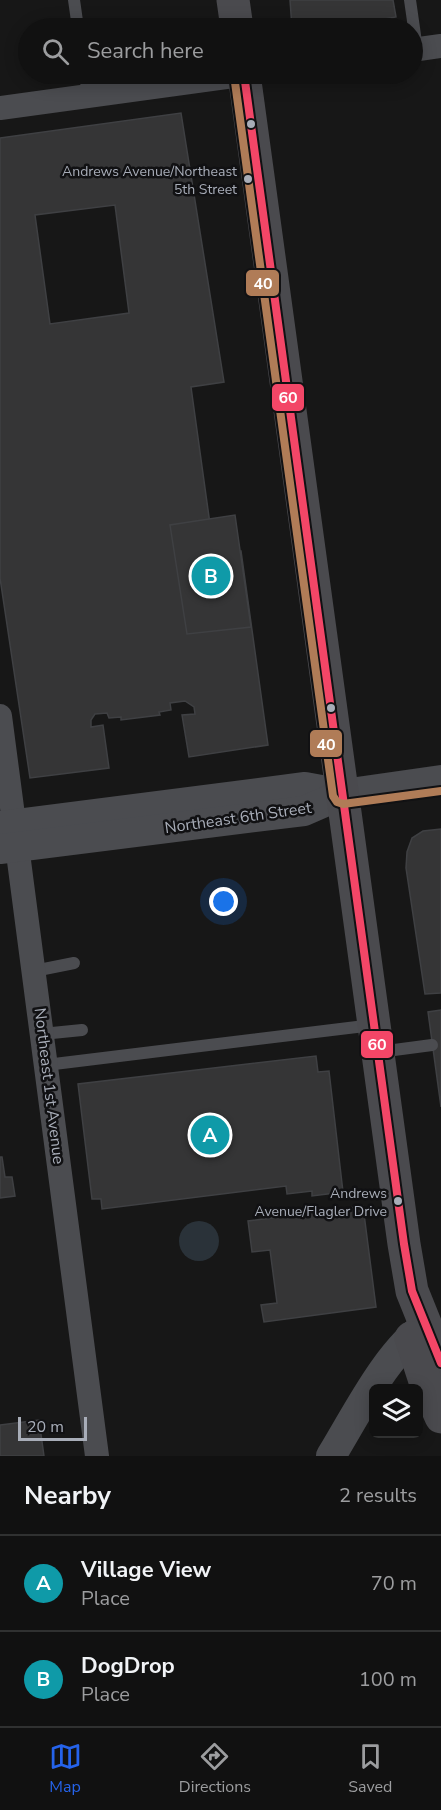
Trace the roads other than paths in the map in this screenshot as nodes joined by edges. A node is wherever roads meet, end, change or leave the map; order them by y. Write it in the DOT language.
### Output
graph roads {
  1 [pos="74,0"];
  2 [pos="233,0"];
  3 [pos="410,0"];
  4 [pos="77,18"];
  5 [pos="236,18"];
  6 [pos="412,18"];
  7 [pos="441,46"];
  8 [pos="423,49"];
  9 [pos="246,84"];
  10 [pos="86,85"];
  11 [pos="0,108"];
  12 [pos="0,716"];
  13 [pos="441,780"];
  14 [pos="344,794"];
  15 [pos="8,836"];
  16 [pos="74,963"];
  17 [pos="34,971"];
  18 [pos="81,1030"];
  19 [pos="42,1034"];
  20 [pos="376,1039"];
  21 [pos="432,1045"];
  22 [pos="46,1065"];
  23 [pos="418,1331"];
  24 [pos="424,1377"];
  25 [pos="369,1415"];
  26 [pos="441,1417"];
  27 [pos="346,1431"];
  28 [pos="98,1456"];
  29 [pos="331,1456"];
  1 -- 4 [label="lane"];
  2 -- 5 [label="main road"];
  3 -- 6 [label="lane"];
  7 -- 8 [label="street"];
  9 -- 14 [label="main road"];
  10 -- 11 [label="street"];
  12 -- 15 [label="street, Northeast 1st Avenue"];
  13 -- 14 [label="street, Northeast 6th Street"];
  14 -- 15 [label="street, Northeast 6th Street"];
  14 -- 20 [label="main road"];
  15 -- 17 [label="street, Northeast 1st Avenue"];
  16 -- 17 [label="lane"];
  17 -- 19 [label="street, Northeast 1st Avenue"];
  18 -- 19 [label="lane"];
  19 -- 22 [label="street, Northeast 1st Avenue"];
  20 -- 21 [label="lane"];
  20 -- 22 [label="lane"];
  20 -- 23 [label="main road"];
  22 -- 28 [label="street, Northeast 1st Avenue"];
  23 -- 24 [label="main road"];
  23 -- 27 [label="street"];
  24 -- 26 [label="main road"];
  25 -- 27 [label="street"];
  27 -- 29 [label="street"];
}
